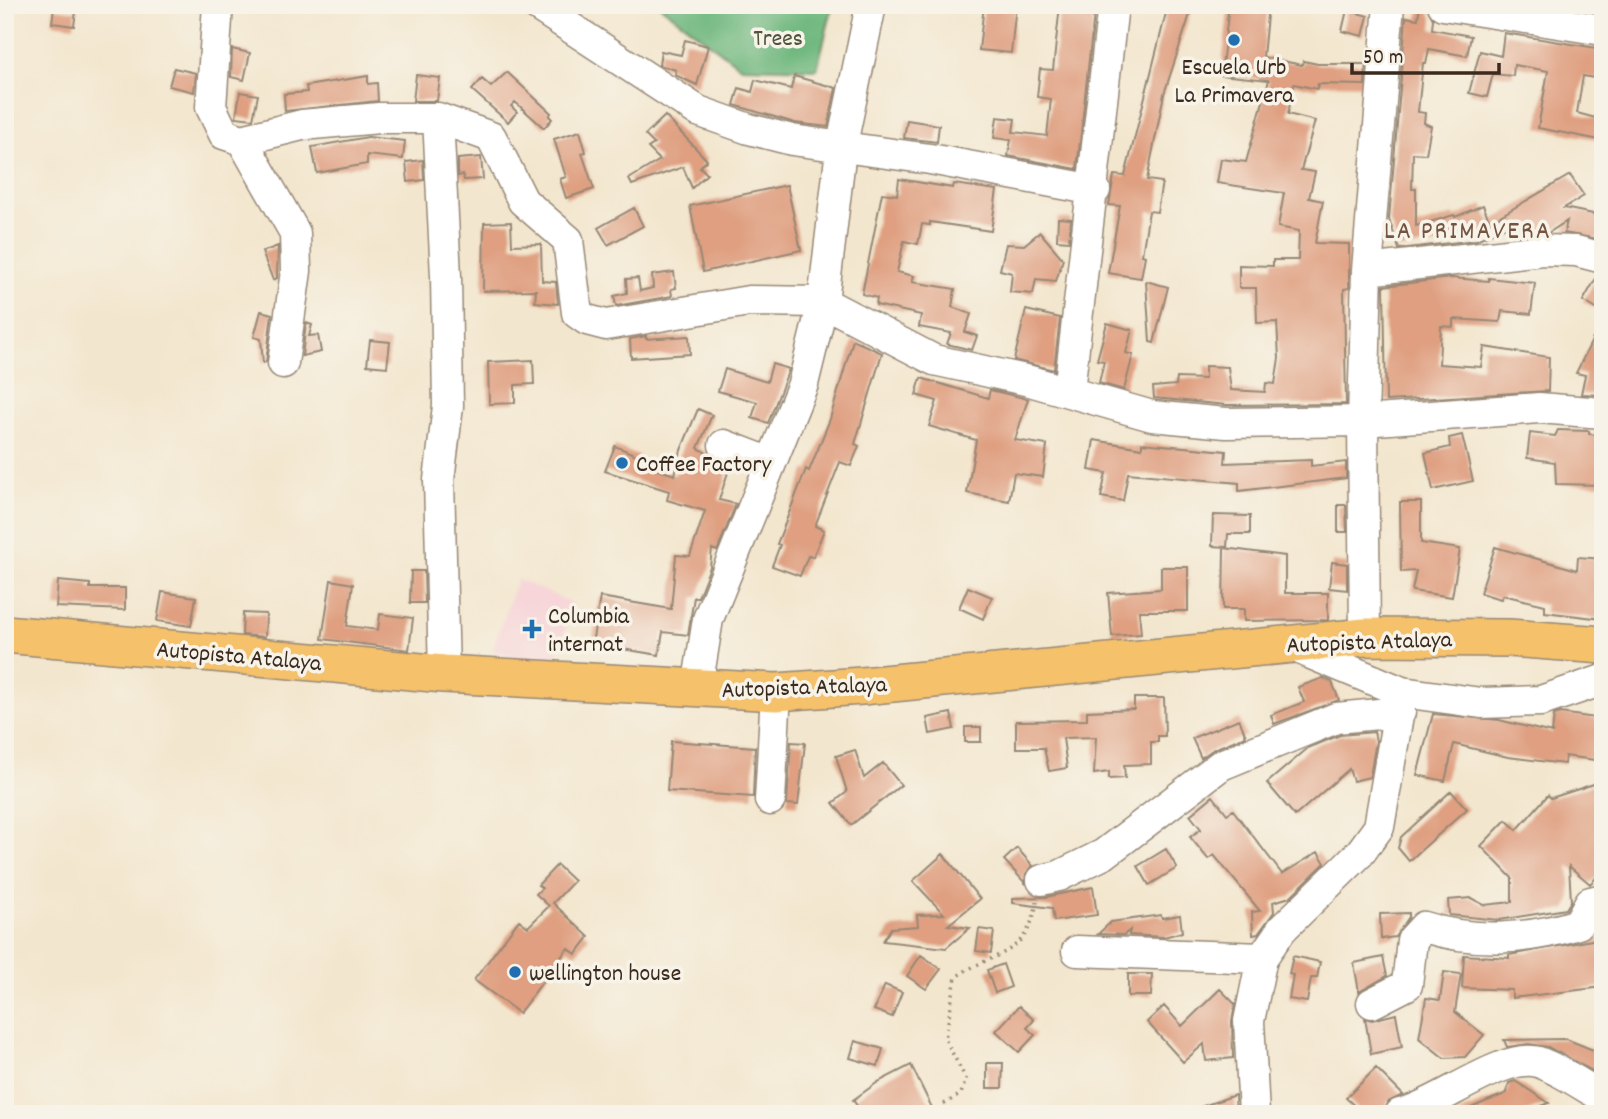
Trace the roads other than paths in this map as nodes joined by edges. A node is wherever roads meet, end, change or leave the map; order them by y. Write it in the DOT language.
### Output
graph roads {
  1 [pos="218,5"];
  2 [pos="536,5"];
  3 [pos="871,5"];
  4 [pos="1113,5"];
  5 [pos="1389,5"];
  6 [pos="1443,5"];
  7 [pos="1603,30"];
  8 [pos="438,118"];
  9 [pos="242,140"];
  10 [pos="841,149"];
  11 [pos="1095,190"];
  12 [pos="1603,258"];
  13 [pos="1367,270"];
  14 [pos="823,302"];
  15 [pos="283,363"];
  16 [pos="1069,391"];
  17 [pos="1603,414"];
  18 [pos="1363,421"];
  19 [pos="724,445"];
  20 [pos="771,463"];
  21 [pos="5,634"];
  22 [pos="1365,637"];
  23 [pos="1283,643"];
  24 [pos="1603,645"];
  25 [pos="444,674"];
  26 [pos="1603,680"];
  27 [pos="697,688"];
  28 [pos="776,692"];
  29 [pos="1401,702"];
  30 [pos="770,800"];
  31 [pos="1042,880"];
  32 [pos="1603,899"];
  33 [pos="1077,951"];
  34 [pos="1262,958"];
  35 [pos="1372,1003"];
  36 [pos="1603,1097"];
  37 [pos="1254,1114"];
  38 [pos="1400,1114"];
  1 -- 9 [label="street"];
  2 -- 10 [label="street"];
  3 -- 10 [label="street"];
  4 -- 11 [label="street"];
  5 -- 13 [label="street"];
  6 -- 7 [label="street"];
  8 -- 9 [label="street"];
  8 -- 14 [label="street"];
  8 -- 25 [label="street"];
  9 -- 15 [label="street"];
  10 -- 11 [label="street"];
  10 -- 14 [label="street"];
  11 -- 16 [label="street"];
  12 -- 13 [label="street"];
  13 -- 18 [label="street"];
  14 -- 16 [label="street"];
  14 -- 20 [label="street"];
  16 -- 18 [label="street"];
  17 -- 18 [label="street"];
  18 -- 22 [label="street"];
  19 -- 20 [label="street"];
  20 -- 27 [label="street"];
  21 -- 25 [label="main road, Autopista Atalaya"];
  22 -- 23 [label="main road, Autopista Atalaya"];
  22 -- 24 [label="main road, Autopista Atalaya"];
  23 -- 28 [label="main road, Autopista Atalaya"];
  23 -- 29 [label="street"];
  25 -- 27 [label="main road, Autopista Atalaya"];
  26 -- 29 [label="street"];
  27 -- 28 [label="main road, Autopista Atalaya"];
  28 -- 30 [label="street"];
  29 -- 31 [label="street"];
  29 -- 34 [label="street"];
  32 -- 35 [label="street"];
  33 -- 34 [label="street"];
  34 -- 37 [label="street"];
  36 -- 38 [label="street"];
}
